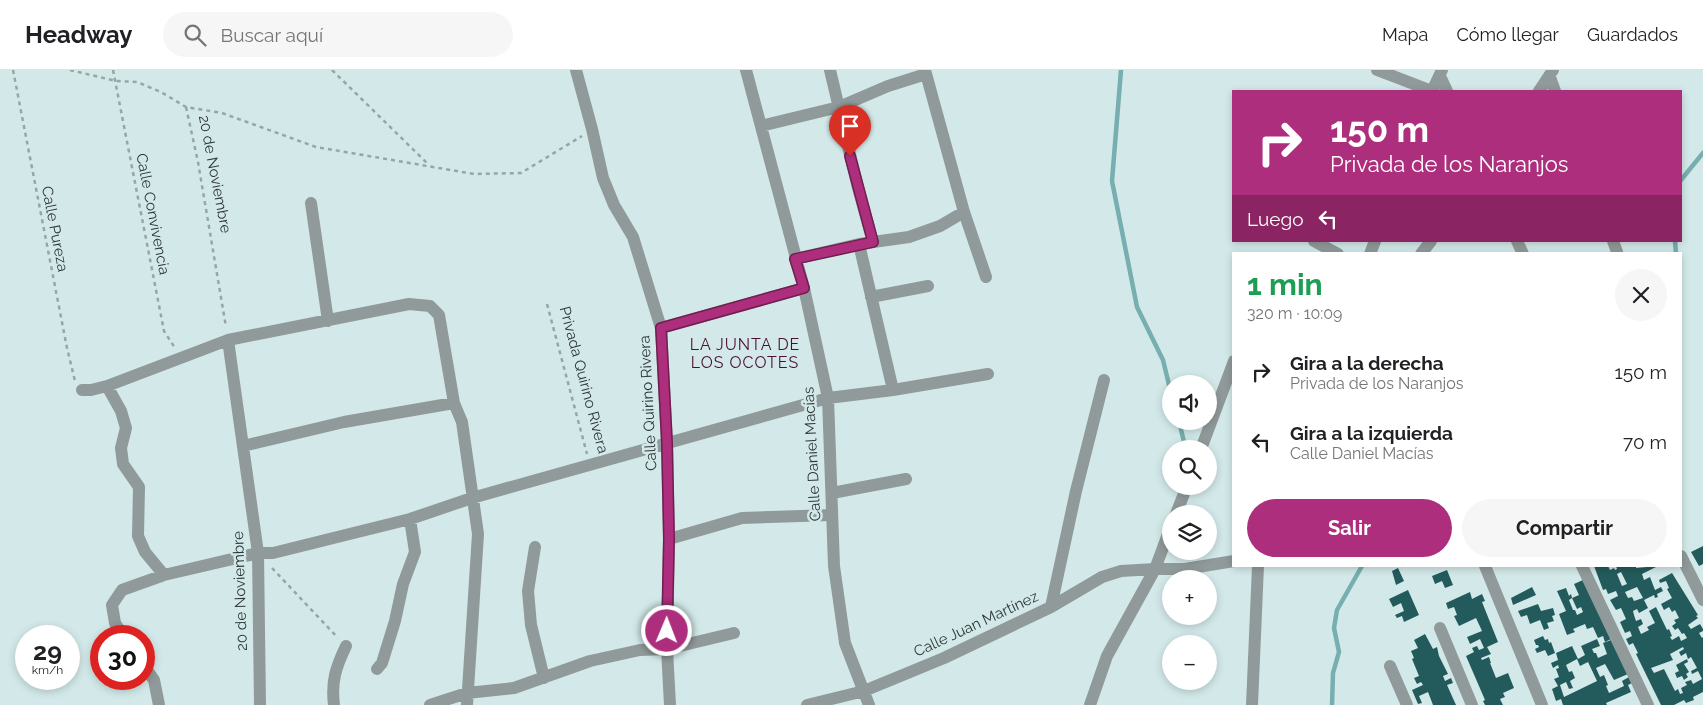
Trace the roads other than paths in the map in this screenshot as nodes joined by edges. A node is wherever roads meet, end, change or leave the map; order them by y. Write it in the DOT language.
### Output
graph roads {
  1 [pos="576,70"];
  2 [pos="746,70"];
  3 [pos="830,70"];
  4 [pos="1377,70"];
  5 [pos="926,72"];
  6 [pos="1441,73"];
  7 [pos="1552,74"];
  8 [pos="1429,90"];
  9 [pos="1432,90"];
  10 [pos="1447,90"];
  11 [pos="1540,90"];
  12 [pos="1555,90"];
  13 [pos="839,107"];
  14 [pos="761,126"];
  15 [pos="310,203"];
  16 [pos="964,212"];
  17 [pos="873,242"];
  18 [pos="1316,242"];
  19 [pos="1430,242"];
  20 [pos="860,244"];
  21 [pos="1334,252"];
  22 [pos="1423,252"];
  23 [pos="795,259"];
  24 [pos="986,277"];
  25 [pos="928,286"];
  26 [pos="804,288"];
  27 [pos="871,297"];
  28 [pos="328,321"];
  29 [pos="661,328"];
  30 [pos="228,340"];
  31 [pos="1232,366"];
  32 [pos="988,374"];
  33 [pos="1104,380"];
  34 [pos="107,386"];
  35 [pos="82,390"];
  36 [pos="893,390"];
  37 [pos="828,398"];
  38 [pos="454,403"];
  39 [pos="1204,440"];
  40 [pos="667,443"];
  41 [pos="243,446"];
  42 [pos="906,479"];
  43 [pos="832,493"];
  44 [pos="472,498"];
  45 [pos="832,515"];
  46 [pos="410,520"];
  47 [pos="669,539"];
  48 [pos="535,547"];
  49 [pos="1162,550"];
  50 [pos="258,553"];
  51 [pos="1682,558"];
  52 [pos="1232,561"];
  53 [pos="1258,567"];
  54 [pos="1485,567"];
  55 [pos="1582,567"];
  56 [pos="1155,568"];
  57 [pos="164,575"];
  58 [pos="1703,600"];
  59 [pos="1051,607"];
  60 [pos="116,625"];
  61 [pos="1440,628"];
  62 [pos="734,633"];
  63 [pos="346,646"];
  64 [pos="667,649"];
  65 [pos="1390,666"];
  66 [pos="377,669"];
  67 [pos="544,678"];
  68 [pos="155,685"];
  69 [pos="864,691"];
  70 [pos="467,699"];
  71 [pos="159,705"];
  72 [pos="260,705"];
  73 [pos="334,705"];
  74 [pos="430,705"];
  75 [pos="670,705"];
  76 [pos="807,705"];
  77 [pos="869,705"];
  78 [pos="1090,705"];
  79 [pos="1252,705"];
  80 [pos="1407,705"];
  81 [pos="1472,705"];
  82 [pos="1542,705"];
  83 [pos="1648,705"];
  1 -- 29 [label="street, Calle Quirino Rivera"];
  2 -- 14 [label="street, Calle Daniel Macías"];
  3 -- 13 [label="street"];
  4 -- 8 [label="street"];
  5 -- 13 [label="street"];
  5 -- 16 [label="street"];
  6 -- 9 [label="street"];
  6 -- 10 [label="street"];
  7 -- 11 [label="street"];
  7 -- 12 [label="street"];
  13 -- 14 [label="street"];
  13 -- 17 [label="street"];
  14 -- 23 [label="street, Calle Daniel Macías"];
  15 -- 28 [label="street"];
  16 -- 17 [label="street"];
  16 -- 24 [label="street"];
  17 -- 20 [label="street"];
  18 -- 21 [label="street"];
  19 -- 22 [label="street"];
  20 -- 23 [label="street"];
  20 -- 27 [label="street"];
  23 -- 26 [label="street, Calle Daniel Macías"];
  25 -- 27 [label="street"];
  26 -- 29 [label="street"];
  26 -- 37 [label="street, Calle Daniel Macías"];
  27 -- 36 [label="street"];
  28 -- 30 [label="street"];
  28 -- 38 [label="street"];
  29 -- 40 [label="street, Calle Quirino Rivera"];
  30 -- 34 [label="street"];
  30 -- 41 [label="street, 20 de Noviembre"];
  31 -- 39 [label="street"];
  32 -- 36 [label="street"];
  33 -- 59 [label="street"];
  34 -- 35 [label="street"];
  34 -- 57 [label="street"];
  36 -- 37 [label="street"];
  37 -- 40 [label="street"];
  37 -- 43 [label="street, Calle Daniel Macías"];
  38 -- 41 [label="street"];
  38 -- 44 [label="street"];
  40 -- 44 [label="street"];
  40 -- 47 [label="street, Calle Quirino Rivera"];
  41 -- 50 [label="street, 20 de Noviembre"];
  42 -- 43 [label="street"];
  43 -- 45 [label="street, Calle Daniel Macías"];
  44 -- 46 [label="street"];
  44 -- 70 [label="street"];
  45 -- 47 [label="street"];
  45 -- 69 [label="street, Calle Daniel Macías"];
  46 -- 50 [label="street"];
  46 -- 66 [label="street"];
  47 -- 64 [label="street, Calle Quirino Rivera"];
  48 -- 67 [label="street"];
  49 -- 56 [label="street"];
  50 -- 57 [label="street"];
  50 -- 72 [label="street, 20 de Noviembre"];
  51 -- 58 [label="street"];
  52 -- 56 [label="street, Calle Juan Martínez"];
  53 -- 79 [label="street"];
  54 -- 82 [label="street"];
  55 -- 83 [label="street"];
  56 -- 59 [label="street, Calle Juan Martínez"];
  56 -- 78 [label="street"];
  57 -- 60 [label="street"];
  59 -- 69 [label="street, Calle Juan Martínez"];
  61 -- 81 [label="street"];
  62 -- 64 [label="street"];
  63 -- 73 [label="street"];
  64 -- 67 [label="street"];
  64 -- 75 [label="street, Calle Quirino Rivera"];
  65 -- 80 [label="street"];
  67 -- 70 [label="street"];
  68 -- 71 [label="street"];
  69 -- 76 [label="street, Calle Juan Martínez"];
  69 -- 77 [label="street, Calle Daniel Macías"];
  70 -- 74 [label="street"];
}
